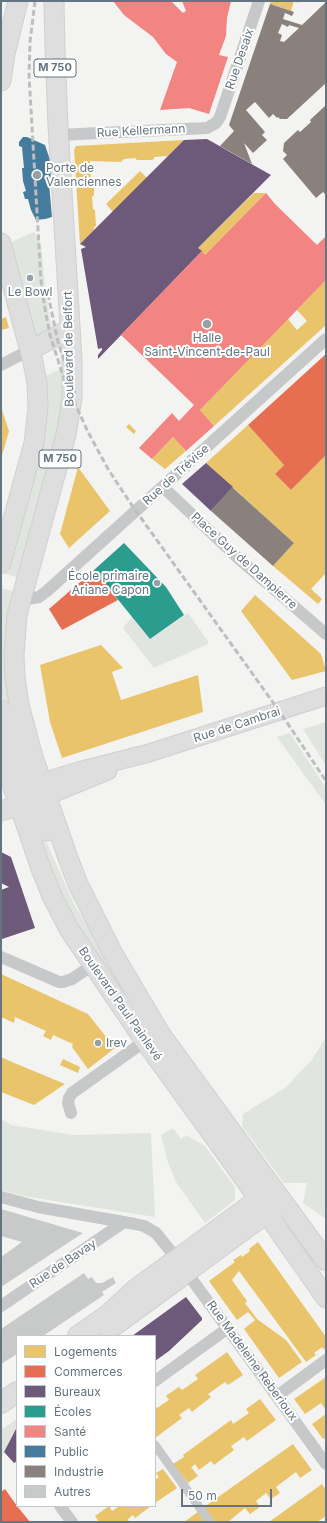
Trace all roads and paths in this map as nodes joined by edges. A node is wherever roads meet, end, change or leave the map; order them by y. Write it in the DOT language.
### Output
graph roads {
  1 [pos="18,1"];
  2 [pos="54,1"];
  3 [pos="259,1"];
  4 [pos="2,74"];
  5 [pos="220,118"];
  6 [pos="58,135"];
  7 [pos="1,243"];
  8 [pos="70,330"];
  9 [pos="326,339"];
  10 [pos="30,350"];
  11 [pos="1,365"];
  12 [pos="163,487"];
  13 [pos="1,563"];
  14 [pos="20,600"];
  15 [pos="326,634"];
  16 [pos="326,696"];
  17 [pos="1,710"];
  18 [pos="1,750"];
  19 [pos="26,794"];
  20 [pos="1,811"];
  21 [pos="112,952"];
  22 [pos="1,957"];
  23 [pos="93,965"];
  24 [pos="145,1041"];
  25 [pos="71,1113"];
  26 [pos="222,1133"];
  27 [pos="1,1197"];
  28 [pos="271,1197"];
  29 [pos="124,1222"];
  30 [pos="326,1261"];
  31 [pos="182,1265"];
  32 [pos="326,1298"];
  33 [pos="1,1306"];
  34 [pos="228,1328"];
  35 [pos="79,1335"];
  36 [pos="100,1335"];
  37 [pos="326,1360"];
  38 [pos="16,1379"];
  39 [pos="156,1380"];
  40 [pos="1,1389"];
  41 [pos="16,1393"];
  42 [pos="277,1396"];
  43 [pos="1,1404"];
  44 [pos="156,1446"];
  45 [pos="326,1464"];
  46 [pos="61,1507"];
  47 [pos="72,1522"];
  48 [pos="210,1522"];
  1 -- 4 [label="main road"];
  2 -- 6 [label="main road, Boulevard de Belfort / M 750"];
  3 -- 5 [label="street, Rue Desaix"];
  5 -- 6 [label="street, Rue Kellermann"];
  6 -- 8 [label="main road, Boulevard de Belfort / M 750"];
  7 -- 10 [label="main road, M 750"];
  8 -- 10 [label="main road"];
  8 -- 14 [label="main road, Boulevard de Belfort / M 750"];
  9 -- 12 [label="street, Rue de Trévise"];
  10 -- 11 [label="street"];
  10 -- 13 [label="main road, M 750"];
  12 -- 14 [label="street, Rue de Trévise"];
  12 -- 15 [label="street, Place Guy de Dampierre"];
  14 -- 19 [label="main road, Boulevard de Belfort / M 750"];
  16 -- 19 [label="main road, Rue de Cambrai"];
  17 -- 19 [label="main road"];
  18 -- 19 [label="main road"];
  19 -- 20 [label="main road"];
  19 -- 21 [label="main road"];
  19 -- 21 [label="main road, Boulevard Paul Painlevé"];
  19 -- 23 [label="main road, Boulevard Paul Painlevé"];
  21 -- 26 [label="main road, Boulevard Paul Painlevé"];
  22 -- 23 [label="street"];
  23 -- 24 [label="main road, Boulevard Paul Painlevé"];
  24 -- 25 [label="street"];
  24 -- 26 [label="main road, Boulevard Paul Painlevé"];
  26 -- 28 [label="main road, Boulevard Paul Painlevé"];
  26 -- 28 [label="main road, Boulevard Paul Painlevé"];
  27 -- 29 [label="street"];
  28 -- 30 [label="main road"];
  28 -- 31 [label="main road"];
  28 -- 32 [label="main road"];
  29 -- 31 [label="street"];
  29 -- 33 [label="street, Rue de Bavay"];
  31 -- 34 [label="street, Rue Madeleine Reberioux"];
  31 -- 35 [label="highway"];
  31 -- 36 [label="highway"];
  34 -- 39 [label="street"];
  34 -- 42 [label="street, Rue Madeleine Reberioux"];
  37 -- 42 [label="street"];
  38 -- 40 [label="highway"];
  41 -- 43 [label="highway"];
  42 -- 45 [label="street, Rue Madeleine Reberioux"];
  44 -- 48 [label="street"];
  46 -- 47 [label="street"];
}
